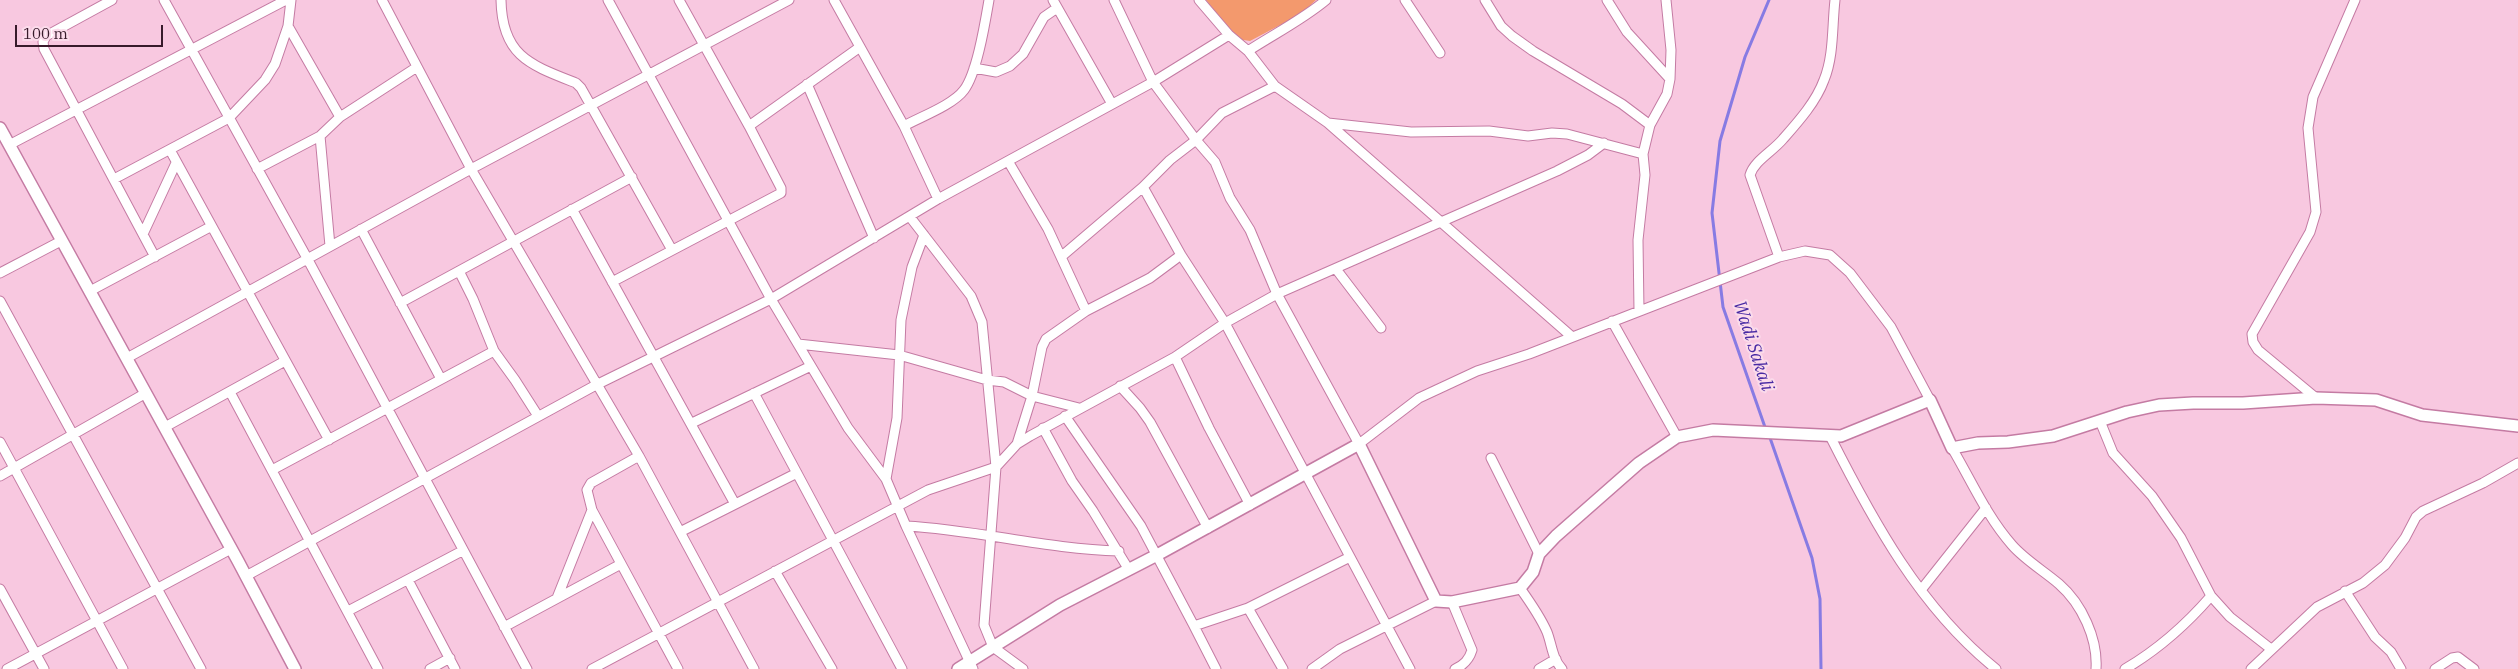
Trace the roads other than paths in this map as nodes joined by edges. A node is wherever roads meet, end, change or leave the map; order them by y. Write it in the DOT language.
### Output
graph roads {
  1 [pos="112,0"];
  2 [pos="164,0"];
  3 [pos="286,0"];
  4 [pos="291,0"];
  5 [pos="382,0"];
  6 [pos="501,0"];
  7 [pos="608,0"];
  8 [pos="679,0"];
  9 [pos="789,0"];
  10 [pos="834,0"];
  11 [pos="989,0"];
  12 [pos="1114,0"];
  13 [pos="1199,0"];
  14 [pos="1326,0"];
  15 [pos="1405,0"];
  16 [pos="1485,0"];
  17 [pos="1607,0"];
  18 [pos="1666,0"];
  19 [pos="1835,0"];
  20 [pos="2355,0"];
  21 [pos="93,4"];
  22 [pos="1055,4"];
  23 [pos="288,26"];
  24 [pos="1229,35"];
  25 [pos="703,47"];
  26 [pos="860,47"];
  27 [pos="191,50"];
  28 [pos="1248,51"];
  29 [pos="1440,53"];
  30 [pos="417,67"];
  31 [pos="974,68"];
  32 [pos="651,75"];
  33 [pos="1670,78"];
  34 [pos="1153,82"];
  35 [pos="807,84"];
  36 [pos="1275,86"];
  37 [pos="592,104"];
  38 [pos="1112,104"];
  39 [pos="76,109"];
  40 [pos="340,117"];
  41 [pos="229,118"];
  42 [pos="1328,123"];
  43 [pos="1650,125"];
  44 [pos="749,126"];
  45 [pos="904,126"];
  46 [pos="0,128"];
  47 [pos="320,136"];
  48 [pos="1196,140"];
  49 [pos="1604,143"];
  50 [pos="9,145"];
  51 [pos="170,150"];
  52 [pos="1643,154"];
  53 [pos="1008,161"];
  54 [pos="176,163"];
  55 [pos="257,169"];
  56 [pos="471,169"];
  57 [pos="632,178"];
  58 [pos="114,179"];
  59 [pos="1143,188"];
  60 [pos="938,199"];
  61 [pos="572,209"];
  62 [pos="910,217"];
  63 [pos="1438,221"];
  64 [pos="729,222"];
  65 [pos="210,227"];
  66 [pos="361,229"];
  67 [pos="143,234"];
  68 [pos="924,235"];
  69 [pos="874,238"];
  70 [pos="61,241"];
  71 [pos="512,242"];
  72 [pos="330,246"];
  73 [pos="672,250"];
  74 [pos="1181,255"];
  75 [pos="1062,256"];
  76 [pos="155,257"];
  77 [pos="1779,257"];
  78 [pos="307,258"];
  79 [pos="1336,269"];
  80 [pos="459,271"];
  81 [pos="0,273"];
  82 [pos="612,282"];
  83 [pos="90,291"];
  84 [pos="247,292"];
  85 [pos="1277,294"];
  86 [pos="771,299"];
  87 [pos="0,301"];
  88 [pos="400,303"];
  89 [pos="1638,310"];
  90 [pos="1086,311"];
  91 [pos="1612,321"];
  92 [pos="1225,323"];
  93 [pos="1381,328"];
  94 [pos="1571,336"];
  95 [pos="798,344"];
  96 [pos="494,351"];
  97 [pos="899,355"];
  98 [pos="655,356"];
  99 [pos="1175,357"];
  100 [pos="127,358"];
  101 [pos="286,361"];
  102 [pos="811,366"];
  103 [pos="441,379"];
  104 [pos="987,380"];
  105 [pos="596,385"];
  106 [pos="1120,386"];
  107 [pos="230,392"];
  108 [pos="146,393"];
  109 [pos="754,393"];
  110 [pos="1032,396"];
  111 [pos="2316,398"];
  112 [pos="1930,400"];
  113 [pos="1079,408"];
  114 [pos="386,409"];
  115 [pos="538,416"];
  116 [pos="1065,416"];
  117 [pos="2100,421"];
  118 [pos="692,423"];
  119 [pos="2518,426"];
  120 [pos="165,427"];
  121 [pos="1043,428"];
  122 [pos="74,434"];
  123 [pos="1830,436"];
  124 [pos="1677,437"];
  125 [pos="329,440"];
  126 [pos="0,442"];
  127 [pos="1017,444"];
  128 [pos="1359,444"];
  129 [pos="1952,448"];
  130 [pos="639,456"];
  131 [pos="1491,458"];
  132 [pos="2518,463"];
  133 [pos="996,467"];
  134 [pos="14,469"];
  135 [pos="272,470"];
  136 [pos="797,473"];
  137 [pos="0,474"];
  138 [pos="1306,474"];
  139 [pos="424,479"];
  140 [pos="886,479"];
  141 [pos="734,504"];
  142 [pos="1250,505"];
  143 [pos="897,506"];
  144 [pos="1986,508"];
  145 [pos="592,510"];
  146 [pos="906,526"];
  147 [pos="1208,528"];
  148 [pos="680,532"];
  149 [pos="991,536"];
  150 [pos="834,540"];
  151 [pos="310,541"];
  152 [pos="231,549"];
  153 [pos="462,550"];
  154 [pos="1119,551"];
  155 [pos="1539,554"];
  156 [pos="1157,555"];
  157 [pos="1350,557"];
  158 [pos="621,564"];
  159 [pos="775,570"];
  160 [pos="1130,570"];
  161 [pos="246,576"];
  162 [pos="408,580"];
  163 [pos="1520,588"];
  164 [pos="0,589"];
  165 [pos="158,590"];
  166 [pos="1921,590"];
  167 [pos="2346,591"];
  168 [pos="2211,596"];
  169 [pos="557,598"];
  170 [pos="718,600"];
  171 [pos="1436,602"];
  172 [pos="1452,602"];
  173 [pos="1248,608"];
  174 [pos="348,611"];
  175 [pos="98,622"];
  176 [pos="1194,626"];
  177 [pos="1386,626"];
  178 [pos="504,627"];
  179 [pos="659,633"];
  180 [pos="993,647"];
  181 [pos="2271,649"];
  182 [pos="36,654"];
  183 [pos="450,658"];
  184 [pos="1556,659"];
  185 [pos="609,665"];
  186 [pos="971,666"];
  187 [pos="7,669"];
  188 [pos="44,669"];
  189 [pos="123,669"];
  190 [pos="201,669"];
  191 [pos="295,669"];
  192 [pos="378,669"];
  193 [pos="430,669"];
  194 [pos="455,669"];
  195 [pos="528,669"];
  196 [pos="592,669"];
  197 [pos="678,669"];
  198 [pos="754,669"];
  199 [pos="832,669"];
  200 [pos="902,669"];
  201 [pos="958,669"];
  202 [pos="1023,669"];
  203 [pos="1216,669"];
  204 [pos="1282,669"];
  205 [pos="1312,669"];
  206 [pos="1410,669"];
  207 [pos="1455,669"];
  208 [pos="1539,669"];
  209 [pos="1562,669"];
  210 [pos="1996,669"];
  211 [pos="2096,669"];
  212 [pos="2125,669"];
  213 [pos="2251,669"];
  214 [pos="2401,669"];
  215 [pos="2435,669"];
  216 [pos="2474,669"];
  1 -- 21 [label="street"];
  2 -- 27 [label="street"];
  3 -- 27 [label="street"];
  4 -- 23 [label="street"];
  5 -- 30 [label="street"];
  6 -- 37 [label="street"];
  7 -- 32 [label="street"];
  8 -- 25 [label="street"];
  9 -- 25 [label="street"];
  10 -- 26 [label="street"];
  11 -- 31 [label="street"];
  12 -- 34 [label="street"];
  13 -- 24 [label="street"];
  14 -- 28 [label="street"];
  15 -- 29 [label="street"];
  16 -- 43 [label="street"];
  17 -- 33 [label="street"];
  18 -- 33 [label="street"];
  19 -- 77 [label="street"];
  20 -- 111 [label="street"];
  21 -- 39 [label="street"];
  22 -- 31 [label="street"];
  22 -- 38 [label="street"];
  23 -- 40 [label="street"];
  23 -- 41 [label="street"];
  24 -- 28 [label="street"];
  24 -- 34 [label="street"];
  25 -- 32 [label="street"];
  25 -- 44 [label="street"];
  26 -- 35 [label="street"];
  26 -- 45 [label="street"];
  27 -- 39 [label="street"];
  27 -- 41 [label="street"];
  28 -- 36 [label="street"];
  30 -- 40 [label="street"];
  30 -- 56 [label="street"];
  31 -- 45 [label="street"];
  32 -- 37 [label="street"];
  32 -- 64 [label="street"];
  33 -- 43 [label="street"];
  34 -- 38 [label="street"];
  34 -- 48 [label="street"];
  35 -- 44 [label="street"];
  35 -- 69 [label="street"];
  36 -- 42 [label="street"];
  36 -- 48 [label="street"];
  37 -- 56 [label="street"];
  37 -- 57 [label="street"];
  38 -- 53 [label="street"];
  39 -- 50 [label="street"];
  39 -- 58 [label="street"];
  40 -- 47 [label="street"];
  41 -- 51 [label="street"];
  41 -- 55 [label="street"];
  42 -- 49 [label="street"];
  42 -- 63 [label="street"];
  43 -- 52 [label="street"];
  44 -- 64 [label="street"];
  45 -- 60 [label="street"];
  46 -- 50 [label="street"];
  47 -- 55 [label="street"];
  47 -- 72 [label="street"];
  48 -- 59 [label="street"];
  48 -- 85 [label="street"];
  49 -- 52 [label="street"];
  49 -- 63 [label="street"];
  50 -- 70 [label="street"];
  51 -- 54 [label="street"];
  51 -- 58 [label="street"];
  52 -- 89 [label="street"];
  53 -- 60 [label="street"];
  53 -- 75 [label="street"];
  54 -- 65 [label="street"];
  54 -- 67 [label="street"];
  55 -- 78 [label="street"];
  56 -- 66 [label="street"];
  56 -- 71 [label="street"];
  57 -- 61 [label="street"];
  57 -- 73 [label="street"];
  58 -- 67 [label="street"];
  59 -- 74 [label="street"];
  59 -- 75 [label="street"];
  60 -- 62 [label="street"];
  61 -- 71 [label="street"];
  61 -- 82 [label="street"];
  62 -- 68 [label="street"];
  62 -- 69 [label="street"];
  63 -- 79 [label="street"];
  63 -- 94 [label="street"];
  64 -- 73 [label="street"];
  64 -- 86 [label="street"];
  65 -- 76 [label="street"];
  65 -- 84 [label="street"];
  66 -- 72 [label="street"];
  66 -- 88 [label="street"];
  67 -- 76 [label="street"];
  68 -- 97 [label="street"];
  68 -- 104 [label="street"];
  69 -- 86 [label="street"];
  70 -- 81 [label="street"];
  70 -- 83 [label="street"];
  71 -- 80 [label="street"];
  71 -- 105 [label="street"];
  72 -- 78 [label="street"];
  73 -- 82 [label="street"];
  74 -- 90 [label="street"];
  74 -- 92 [label="street"];
  75 -- 90 [label="street"];
  76 -- 83 [label="street"];
  77 -- 89 [label="street"];
  77 -- 112 [label="street"];
  78 -- 84 [label="street"];
  78 -- 114 [label="street"];
  79 -- 85 [label="street"];
  79 -- 93 [label="street"];
  80 -- 88 [label="street"];
  80 -- 96 [label="street"];
  82 -- 98 [label="street"];
  83 -- 100 [label="street"];
  84 -- 100 [label="street"];
  84 -- 101 [label="street"];
  85 -- 92 [label="street"];
  85 -- 128 [label="street"];
  86 -- 95 [label="street"];
  86 -- 98 [label="street"];
  87 -- 122 [label="street"];
  88 -- 103 [label="street"];
  89 -- 91 [label="street"];
  90 -- 110 [label="street"];
  91 -- 94 [label="street"];
  91 -- 124 [label="street"];
  92 -- 99 [label="street"];
  92 -- 138 [label="street"];
  94 -- 128 [label="street"];
  95 -- 97 [label="street"];
  95 -- 102 [label="street"];
  96 -- 103 [label="street"];
  96 -- 115 [label="street"];
  97 -- 104 [label="street"];
  97 -- 140 [label="street"];
  98 -- 105 [label="street"];
  98 -- 118 [label="street"];
  99 -- 106 [label="street"];
  99 -- 142 [label="street"];
  100 -- 108 [label="street"];
  101 -- 107 [label="street"];
  101 -- 125 [label="street"];
  102 -- 109 [label="street"];
  102 -- 140 [label="street"];
  103 -- 114 [label="street"];
  104 -- 110 [label="street"];
  104 -- 133 [label="street"];
  105 -- 115 [label="street"];
  105 -- 130 [label="street"];
  106 -- 113 [label="street"];
  106 -- 147 [label="street"];
  107 -- 120 [label="street"];
  107 -- 135 [label="street"];
  108 -- 120 [label="street"];
  108 -- 122 [label="street"];
  109 -- 118 [label="street"];
  109 -- 136 [label="street"];
  110 -- 113 [label="street"];
  110 -- 127 [label="street"];
  111 -- 117 [label="street"];
  111 -- 119 [label="street"];
  112 -- 123 [label="street"];
  112 -- 129 [label="street"];
  113 -- 116 [label="street"];
  114 -- 125 [label="street"];
  114 -- 139 [label="street"];
  115 -- 139 [label="street"];
  116 -- 121 [label="street"];
  116 -- 156 [label="street"];
  117 -- 129 [label="street"];
  117 -- 168 [label="street"];
  118 -- 141 [label="street"];
  120 -- 152 [label="street"];
  121 -- 127 [label="street"];
  121 -- 154 [label="street"];
  122 -- 134 [label="street"];
  122 -- 165 [label="street"];
  123 -- 124 [label="street"];
  123 -- 166 [label="street"];
  124 -- 155 [label="street"];
  125 -- 135 [label="street"];
  126 -- 134 [label="street"];
  127 -- 133 [label="street"];
  128 -- 138 [label="street"];
  128 -- 171 [label="street"];
  129 -- 144 [label="street"];
  130 -- 145 [label="street"];
  130 -- 148 [label="street"];
  131 -- 155 [label="street"];
  132 -- 167 [label="street"];
  133 -- 143 [label="street"];
  133 -- 149 [label="street"];
  134 -- 137 [label="street"];
  134 -- 175 [label="street"];
  135 -- 151 [label="street"];
  136 -- 141 [label="street"];
  136 -- 150 [label="street"];
  138 -- 142 [label="street"];
  138 -- 157 [label="street"];
  139 -- 151 [label="street"];
  139 -- 153 [label="street"];
  140 -- 143 [label="street"];
  141 -- 148 [label="street"];
  142 -- 147 [label="street"];
  143 -- 146 [label="street"];
  143 -- 150 [label="street"];
  144 -- 166 [label="street"];
  144 -- 211 [label="street"];
  145 -- 158 [label="street"];
  145 -- 169 [label="street"];
  146 -- 149 [label="street"];
  146 -- 186 [label="street"];
  147 -- 156 [label="street"];
  148 -- 170 [label="street"];
  149 -- 154 [label="street"];
  149 -- 180 [label="street"];
  150 -- 159 [label="street"];
  150 -- 200 [label="street"];
  151 -- 161 [label="street"];
  151 -- 174 [label="street"];
  152 -- 161 [label="street"];
  152 -- 165 [label="street"];
  153 -- 162 [label="street"];
  153 -- 178 [label="street"];
  154 -- 160 [label="street"];
  155 -- 163 [label="street"];
  156 -- 160 [label="street"];
  156 -- 176 [label="street"];
  157 -- 173 [label="street"];
  157 -- 177 [label="street"];
  158 -- 169 [label="street"];
  158 -- 179 [label="street"];
  159 -- 170 [label="street"];
  159 -- 199 [label="street"];
  160 -- 180 [label="street"];
  161 -- 191 [label="street"];
  162 -- 174 [label="street"];
  162 -- 183 [label="street"];
  163 -- 172 [label="street"];
  163 -- 184 [label="street"];
  164 -- 182 [label="street"];
  165 -- 175 [label="street"];
  165 -- 190 [label="street"];
  166 -- 210 [label="street"];
  167 -- 181 [label="street"];
  167 -- 214 [label="street"];
  168 -- 181 [label="street"];
  168 -- 212 [label="street"];
  169 -- 178 [label="street"];
  170 -- 179 [label="street"];
  170 -- 198 [label="street"];
  171 -- 172 [label="street"];
  171 -- 177 [label="street"];
  172 -- 207 [label="street"];
  173 -- 176 [label="street"];
  173 -- 204 [label="street"];
  174 -- 192 [label="street"];
  175 -- 182 [label="street"];
  175 -- 189 [label="street"];
  176 -- 203 [label="street"];
  177 -- 205 [label="street"];
  177 -- 206 [label="street"];
  178 -- 195 [label="street"];
  179 -- 185 [label="street"];
  179 -- 197 [label="street"];
  180 -- 186 [label="street"];
  180 -- 202 [label="street"];
  181 -- 213 [label="street"];
  182 -- 187 [label="street"];
  182 -- 188 [label="street"];
  183 -- 193 [label="street"];
  183 -- 194 [label="street"];
  184 -- 208 [label="street"];
  184 -- 209 [label="street"];
  185 -- 196 [label="street"];
  186 -- 201 [label="street"];
  215 -- 216 [label="street"];
}
